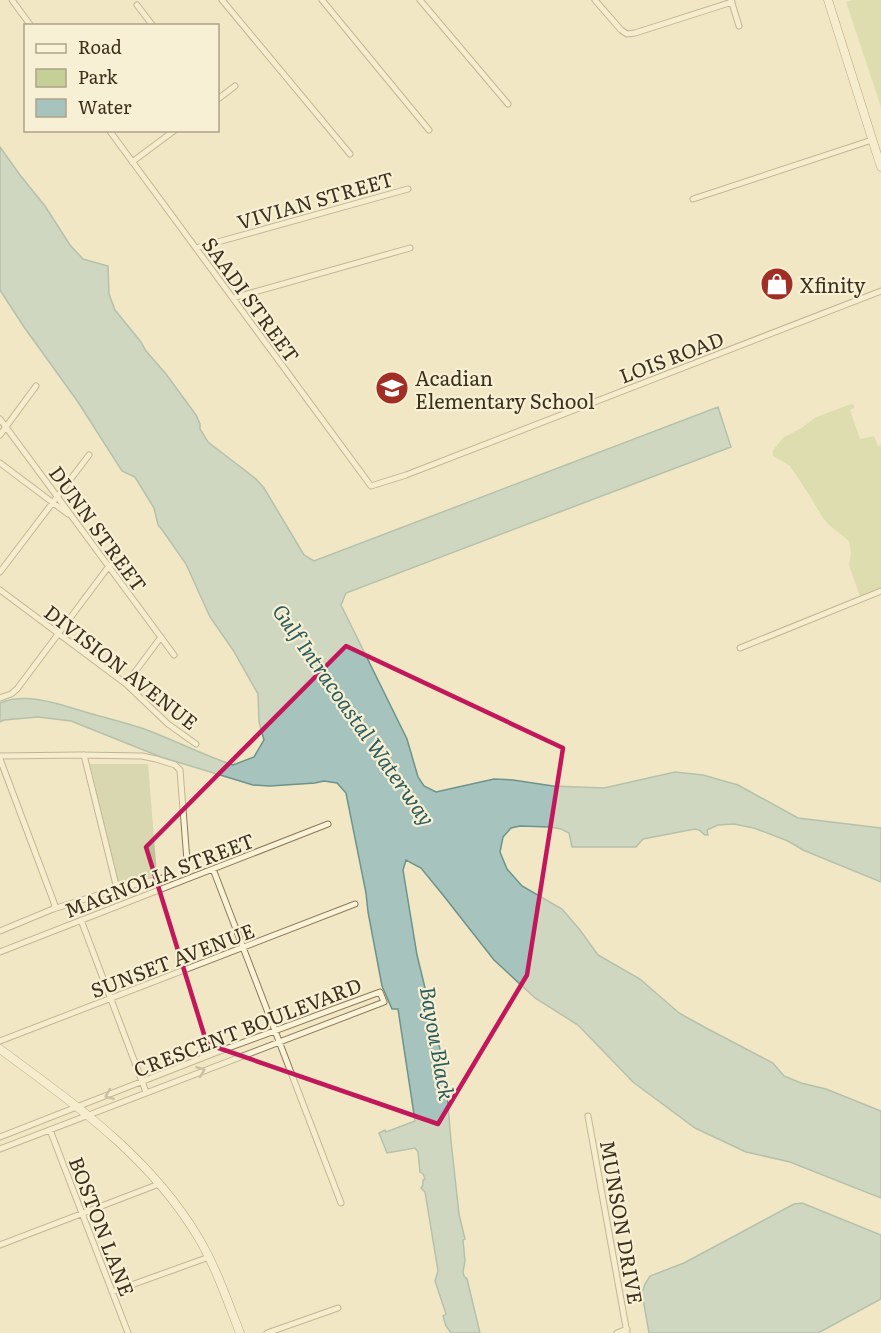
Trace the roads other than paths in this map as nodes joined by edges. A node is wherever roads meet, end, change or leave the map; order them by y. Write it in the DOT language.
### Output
graph roads {
  1 [pos="12,0"];
  2 [pos="222,0"];
  3 [pos="322,0"];
  4 [pos="420,0"];
  5 [pos="595,0"];
  6 [pos="828,0"];
  7 [pos="731,1"];
  8 [pos="137,5"];
  9 [pos="30,24"];
  10 [pos="151,24"];
  11 [pos="739,26"];
  12 [pos="235,86"];
  13 [pos="219,98"];
  14 [pos="508,104"];
  15 [pos="429,130"];
  16 [pos="110,132"];
  17 [pos="172,132"];
  18 [pos="872,140"];
  19 [pos="350,154"];
  20 [pos="132,162"];
  21 [pos="881,167"];
  22 [pos="408,189"];
  23 [pos="693,199"];
  24 [pos="196,248"];
  25 [pos="410,249"];
  26 [pos="881,291"];
  27 [pos="233,298"];
  28 [pos="36,386"];
  29 [pos="0,419"];
  30 [pos="6,427"];
  31 [pos="0,435"];
  32 [pos="89,455"];
  33 [pos="0,463"];
  34 [pos="371,486"];
  35 [pos="58,496"];
  36 [pos="53,503"];
  37 [pos="74,518"];
  38 [pos="116,561"];
  39 [pos="109,566"];
  40 [pos="0,572"];
  41 [pos="0,590"];
  42 [pos="881,591"];
  43 [pos="58,634"];
  44 [pos="161,637"];
  45 [pos="740,648"];
  46 [pos="174,655"];
  47 [pos="126,684"];
  48 [pos="0,698"];
  49 [pos="196,744"];
  50 [pos="84,755"];
  51 [pos="0,757"];
  52 [pos="328,824"];
  53 [pos="187,861"];
  54 [pos="213,869"];
  55 [pos="163,878"];
  56 [pos="117,889"];
  57 [pos="355,904"];
  58 [pos="53,909"];
  59 [pos="81,920"];
  60 [pos="0,931"];
  61 [pos="243,947"];
  62 [pos="0,952"];
  63 [pos="111,998"];
  64 [pos="275,1031"];
  65 [pos="0,1041"];
  66 [pos="279,1042"];
  67 [pos="0,1048"];
  68 [pos="142,1082"];
  69 [pos="146,1092"];
  70 [pos="77,1107"];
  71 [pos="87,1115"];
  72 [pos="588,1116"];
  73 [pos="50,1130"];
  74 [pos="0,1137"];
  75 [pos="0,1149"];
  76 [pos="159,1184"];
  77 [pos="340,1203"];
  78 [pos="82,1214"];
  79 [pos="0,1245"];
  80 [pos="209,1257"];
  81 [pos="112,1293"];
  82 [pos="338,1308"];
  83 [pos="627,1331"];
  84 [pos="128,1333"];
  85 [pos="240,1333"];
  86 [pos="267,1333"];
  87 [pos="617,1333"];
  1 -- 9 [label="street"];
  2 -- 19 [label="street"];
  3 -- 15 [label="street"];
  4 -- 14 [label="street"];
  5 -- 7 [label="street"];
  6 -- 18 [label="main road"];
  7 -- 11 [label="street"];
  8 -- 10 [label="street"];
  12 -- 13 [label="street"];
  16 -- 20 [label="street, SAADI STREET"];
  17 -- 20 [label="street"];
  18 -- 21 [label="main road"];
  18 -- 23 [label="street"];
  20 -- 24 [label="street, SAADI STREET"];
  22 -- 24 [label="street, VIVIAN STREET"];
  24 -- 27 [label="street, SAADI STREET"];
  25 -- 27 [label="street"];
  26 -- 34 [label="street, LOIS ROAD"];
  27 -- 34 [label="street, SAADI STREET"];
  28 -- 30 [label="street"];
  29 -- 30 [label="street, DUNN STREET"];
  30 -- 31 [label="street"];
  30 -- 35 [label="street, DUNN STREET"];
  32 -- 35 [label="street"];
  33 -- 36 [label="street"];
  35 -- 36 [label="street"];
  35 -- 37 [label="street, DUNN STREET"];
  36 -- 37 [label="street"];
  36 -- 40 [label="street"];
  37 -- 39 [label="street, DUNN STREET"];
  38 -- 39 [label="street"];
  39 -- 43 [label="street"];
  39 -- 44 [label="street, DUNN STREET"];
  41 -- 43 [label="street, DIVISION AVENUE"];
  42 -- 45 [label="street"];
  43 -- 47 [label="street, DIVISION AVENUE"];
  43 -- 48 [label="street"];
  44 -- 46 [label="street, DUNN STREET"];
  44 -- 47 [label="street"];
  47 -- 49 [label="street, DIVISION AVENUE"];
  50 -- 51 [label="street"];
  50 -- 53 [label="street"];
  50 -- 56 [label="street"];
  51 -- 58 [label="street"];
  52 -- 54 [label="street, MAGNOLIA STREET"];
  54 -- 59 [label="street, MAGNOLIA STREET"];
  54 -- 61 [label="street"];
  55 -- 56 [label="street"];
  56 -- 58 [label="street"];
  57 -- 61 [label="street, SUNSET AVENUE"];
  58 -- 60 [label="street"];
  59 -- 62 [label="street, MAGNOLIA STREET"];
  59 -- 63 [label="street"];
  61 -- 63 [label="street, SUNSET AVENUE"];
  61 -- 64 [label="street"];
  63 -- 65 [label="street, SUNSET AVENUE"];
  63 -- 68 [label="street"];
  64 -- 66 [label="street"];
  64 -- 66 [label="street, CRESCENT BOULEVARD"];
  64 -- 68 [label="street, CRESCENT BOULEVARD"];
  69 -- 66 [label="street, CRESCENT BOULEVARD, one-way"];
  66 -- 77 [label="street"];
  67 -- 70 [label="main road"];
  68 -- 69 [label="street"];
  68 -- 70 [label="street, CRESCENT BOULEVARD, one-way"];
  69 -- 71 [label="street, CRESCENT BOULEVARD"];
  70 -- 71 [label="main road"];
  70 -- 74 [label="street, CRESCENT BOULEVARD"];
  71 -- 73 [label="street, CRESCENT BOULEVARD"];
  71 -- 76 [label="main road"];
  72 -- 83 [label="street, MUNSON DRIVE"];
  73 -- 75 [label="street, CRESCENT BOULEVARD"];
  73 -- 78 [label="street, BOSTON LANE"];
  76 -- 78 [label="street"];
  76 -- 80 [label="main road"];
  78 -- 79 [label="street"];
  78 -- 81 [label="street, BOSTON LANE"];
  80 -- 81 [label="street"];
  80 -- 85 [label="main road"];
  81 -- 84 [label="street, BOSTON LANE"];
  82 -- 86 [label="street"];
  83 -- 87 [label="street"];
}
